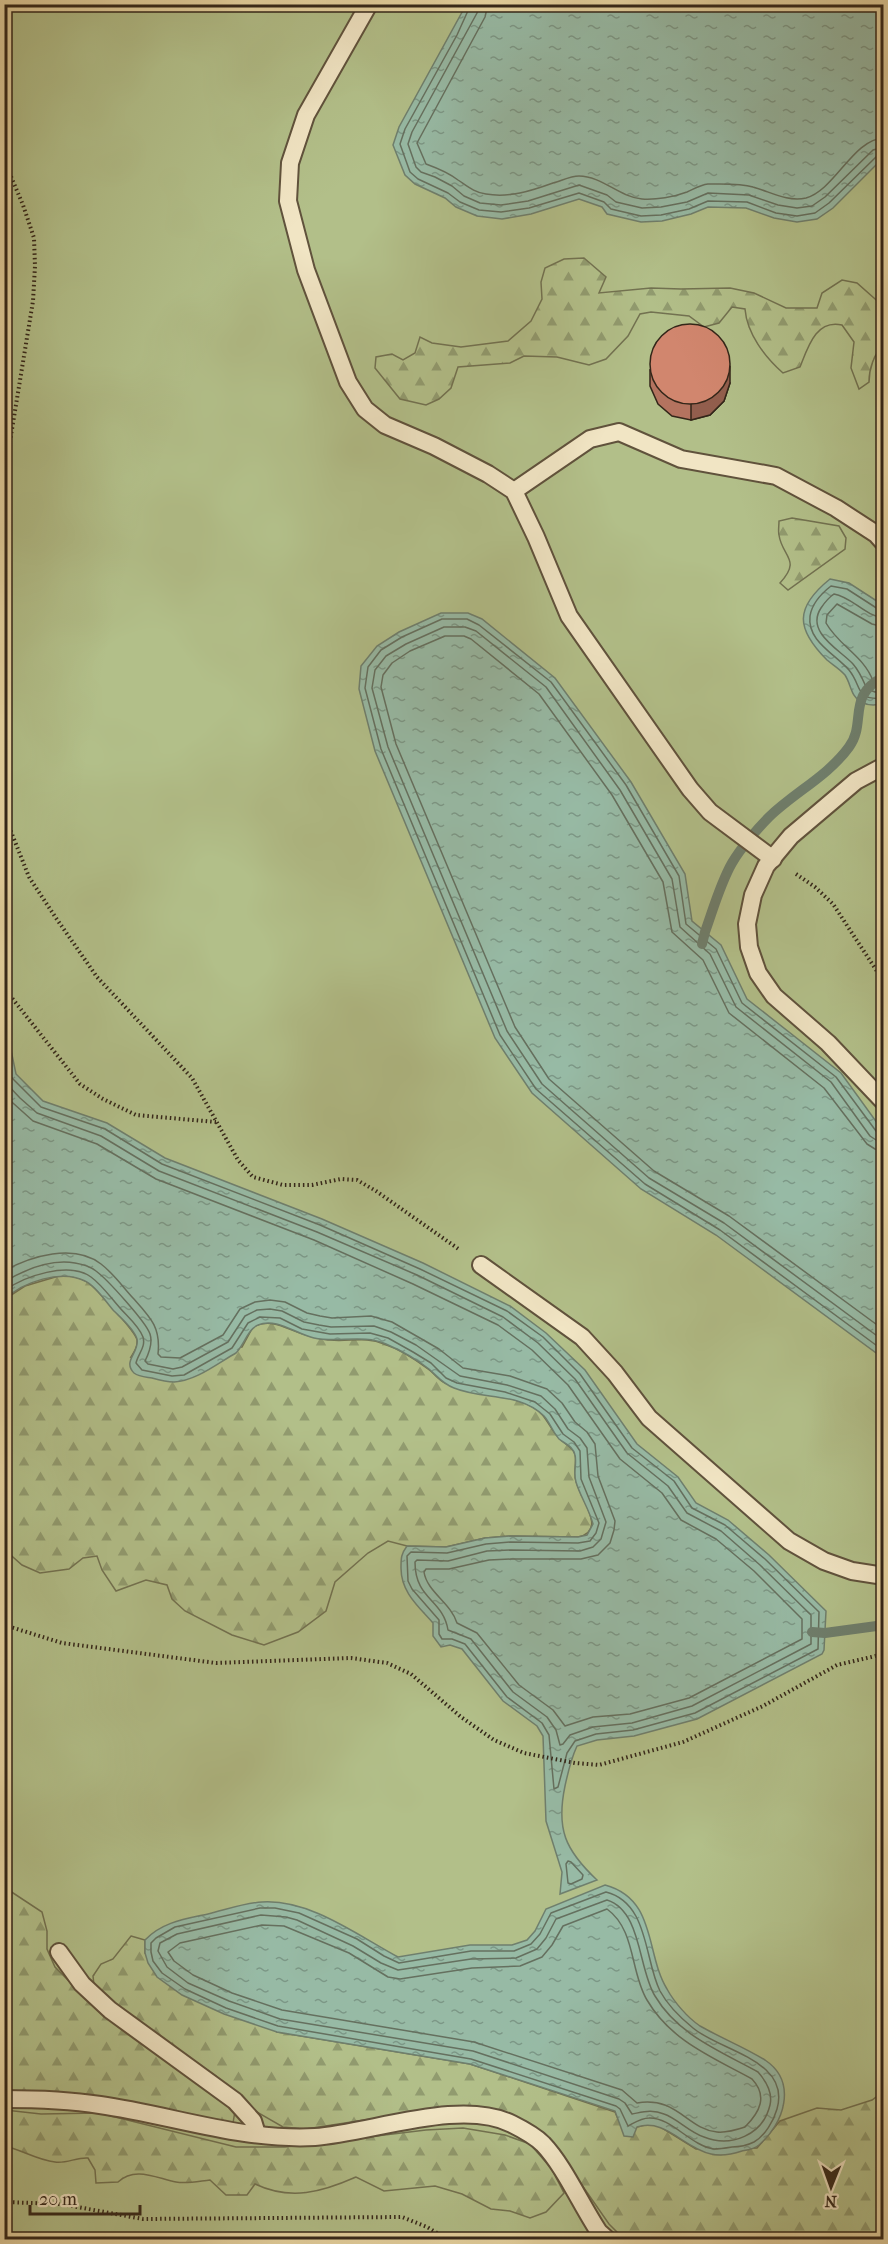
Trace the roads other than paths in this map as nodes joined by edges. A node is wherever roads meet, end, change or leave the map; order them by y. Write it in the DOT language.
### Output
graph roads {
  1 [pos="369,4"];
  2 [pos="513,491"];
  3 [pos="884,543"];
  4 [pos="884,766"];
  5 [pos="767,855"];
  6 [pos="884,1101"];
  7 [pos="482,1265"];
  8 [pos="884,1576"];
  9 [pos="59,1952"];
  10 [pos="4,2099"];
  11 [pos="257,2134"];
  12 [pos="608,2240"];
  1 -- 2 [label="lane"];
  2 -- 3 [label="lane"];
  2 -- 5 [label="lane"];
  4 -- 5 [label="lane"];
  5 -- 6 [label="lane"];
  7 -- 8 [label="lane"];
  9 -- 11 [label="lane"];
  10 -- 11 [label="lane"];
  11 -- 12 [label="lane"];
}
